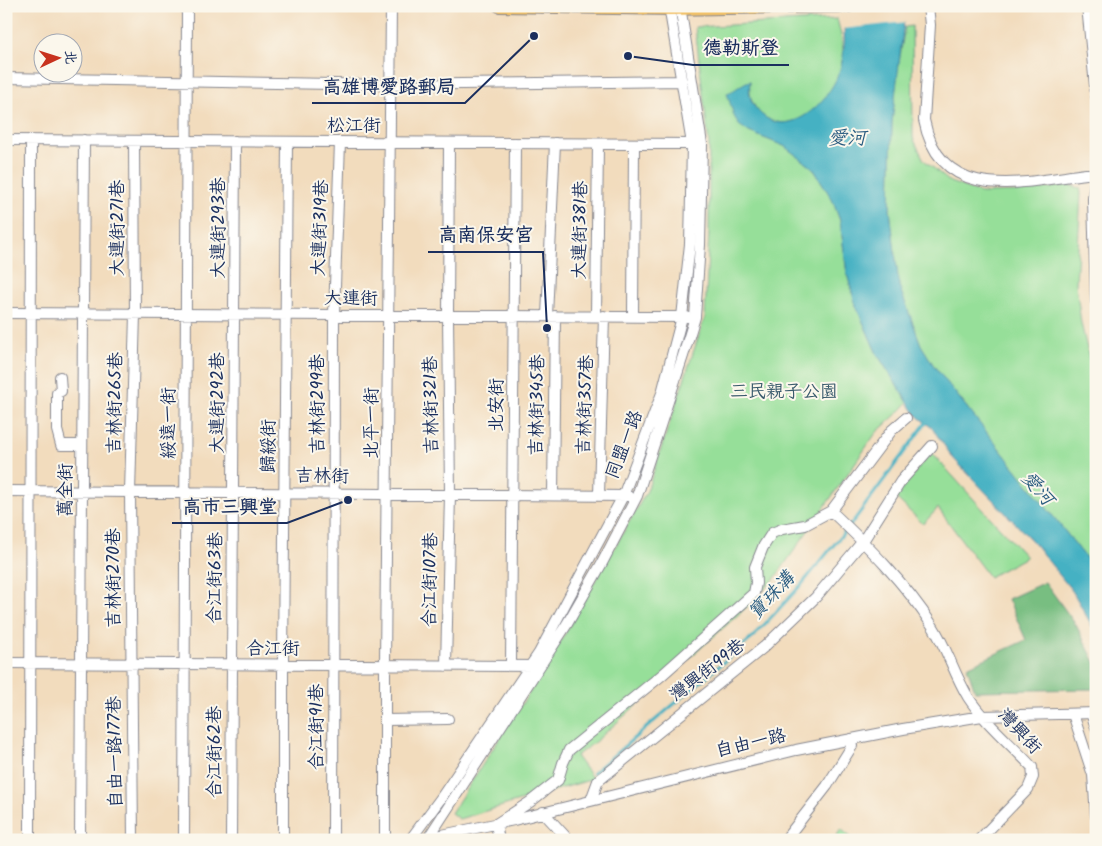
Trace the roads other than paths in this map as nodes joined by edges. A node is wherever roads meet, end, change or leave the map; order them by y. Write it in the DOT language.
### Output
graph roads {
  1 [pos="187,6"];
  2 [pos="391,6"];
  3 [pos="500,6"];
  4 [pos="928,6"];
  5 [pos="1087,6"];
  6 [pos="844,7"];
  7 [pos="675,8"];
  8 [pos="6,78"];
  9 [pos="187,81"];
  10 [pos="682,81"];
  11 [pos="390,85"];
  12 [pos="1096,96"];
  13 [pos="6,140"];
  14 [pos="31,140"];
  15 [pos="84,140"];
  16 [pos="134,141"];
  17 [pos="187,141"];
  18 [pos="236,141"];
  19 [pos="287,142"];
  20 [pos="340,142"];
  21 [pos="390,142"];
  22 [pos="449,143"];
  23 [pos="515,143"];
  24 [pos="555,143"];
  25 [pos="598,144"];
  26 [pos="634,144"];
  27 [pos="697,144"];
  28 [pos="1096,173"];
  29 [pos="1096,301"];
  30 [pos="6,313"];
  31 [pos="32,314"];
  32 [pos="83,314"];
  33 [pos="135,314"];
  34 [pos="186,314"];
  35 [pos="235,314"];
  36 [pos="286,315"];
  37 [pos="334,315"];
  38 [pos="389,315"];
  39 [pos="448,316"];
  40 [pos="514,316"];
  41 [pos="551,316"];
  42 [pos="600,316"];
  43 [pos="633,316"];
  44 [pos="682,317"];
  45 [pos="695,317"];
  46 [pos="60,377"];
  47 [pos="906,418"];
  48 [pos="82,445"];
  49 [pos="932,446"];
  50 [pos="6,491"];
  51 [pos="30,491"];
  52 [pos="82,491"];
  53 [pos="130,492"];
  54 [pos="185,492"];
  55 [pos="234,492"];
  56 [pos="285,493"];
  57 [pos="334,493"];
  58 [pos="388,494"];
  59 [pos="450,494"];
  60 [pos="513,495"];
  61 [pos="553,495"];
  62 [pos="599,495"];
  63 [pos="623,496"];
  64 [pos="637,496"];
  65 [pos="832,511"];
  66 [pos="863,541"];
  67 [pos="6,664"];
  68 [pos="29,664"];
  69 [pos="80,664"];
  70 [pos="131,664"];
  71 [pos="183,664"];
  72 [pos="232,665"];
  73 [pos="283,665"];
  74 [pos="334,665"];
  75 [pos="385,665"];
  76 [pos="446,666"];
  77 [pos="511,666"];
  78 [pos="535,666"];
  79 [pos="1094,713"];
  80 [pos="1073,714"];
  81 [pos="982,716"];
  82 [pos="448,719"];
  83 [pos="386,720"];
  84 [pos="1096,727"];
  85 [pos="851,739"];
  86 [pos="591,800"];
  87 [pos="543,812"];
  88 [pos="1096,816"];
  89 [pos="496,824"];
  90 [pos="424,839"];
  91 [pos="30,840"];
  92 [pos="80,840"];
  93 [pos="133,840"];
  94 [pos="184,840"];
  95 [pos="231,840"];
  96 [pos="284,840"];
  97 [pos="333,840"];
  98 [pos="385,840"];
  99 [pos="410,840"];
  100 [pos="499,840"];
  101 [pos="566,840"];
  102 [pos="785,840"];
  103 [pos="979,840"];
  1 -- 9 [label="street, 綏遠一街"];
  2 -- 11 [label="street, 北平一街"];
  3 -- 7 [label="main road"];
  4 -- 28 [label="street"];
  5 -- 12 [label="street"];
  6 -- 7 [label="main road"];
  7 -- 10 [label="street, 同盟一路"];
  7 -- 27 [label="street, 同盟一路"];
  8 -- 9 [label="street"];
  9 -- 11 [label="street"];
  9 -- 17 [label="street, 綏遠一街"];
  10 -- 11 [label="street"];
  10 -- 27 [label="street, 同盟一路"];
  11 -- 21 [label="street, 北平一街"];
  13 -- 14 [label="street, 松江街"];
  14 -- 15 [label="street, 松江街"];
  14 -- 31 [label="street"];
  15 -- 16 [label="street, 松江街"];
  15 -- 32 [label="street, 萬全街"];
  16 -- 17 [label="street, 松江街"];
  16 -- 33 [label="street, 大連街271巷"];
  17 -- 18 [label="street, 松江街"];
  17 -- 34 [label="street, 綏遠一街"];
  18 -- 19 [label="street, 松江街"];
  18 -- 35 [label="street, 大連街293巷"];
  19 -- 20 [label="street, 松江街"];
  19 -- 36 [label="street, 歸綏街"];
  20 -- 21 [label="street, 松江街"];
  20 -- 37 [label="street, 大連街319巷"];
  21 -- 22 [label="street, 松江街"];
  21 -- 38 [label="street, 北平一街"];
  22 -- 23 [label="street, 松江街"];
  22 -- 39 [label="street, 吉林街321巷"];
  23 -- 24 [label="street, 松江街"];
  23 -- 40 [label="street, 北安街"];
  24 -- 25 [label="street, 松江街"];
  24 -- 41 [label="street, 吉林街345巷"];
  25 -- 26 [label="street, 松江街"];
  25 -- 42 [label="street, 大連街381巷"];
  26 -- 27 [label="street, 松江街"];
  26 -- 43 [label="street"];
  27 -- 44 [label="street, 同盟一路"];
  27 -- 45 [label="street, 同盟一路"];
  28 -- 29 [label="street"];
  30 -- 31 [label="street, 大連街"];
  31 -- 32 [label="street, 大連街"];
  31 -- 51 [label="street"];
  32 -- 33 [label="street, 大連街"];
  32 -- 48 [label="street, 萬全街"];
  33 -- 34 [label="street, 大連街"];
  33 -- 53 [label="street, 吉林街265巷"];
  34 -- 35 [label="street, 大連街"];
  34 -- 54 [label="street, 綏遠一街"];
  35 -- 36 [label="street, 大連街"];
  35 -- 55 [label="street, 大連街292巷"];
  36 -- 37 [label="street, 大連街"];
  36 -- 56 [label="street, 歸綏街"];
  37 -- 38 [label="street, 大連街"];
  37 -- 57 [label="street, 吉林街299巷"];
  38 -- 39 [label="street, 大連街"];
  38 -- 58 [label="street, 北平一街"];
  39 -- 40 [label="street, 大連街"];
  39 -- 59 [label="street, 吉林街321巷"];
  40 -- 41 [label="street, 大連街"];
  40 -- 60 [label="street, 北安街"];
  41 -- 42 [label="street, 大連街"];
  41 -- 61 [label="street, 吉林街345巷"];
  42 -- 43 [label="street, 大連街"];
  42 -- 62 [label="street, 吉林街357巷"];
  43 -- 44 [label="street, 大連街"];
  44 -- 45 [label="street, 大連街"];
  44 -- 63 [label="street, 同盟一路"];
  45 -- 64 [label="street, 同盟一路"];
  46 -- 48 [label="street"];
  47 -- 65 [label="street"];
  48 -- 52 [label="street, 萬全街"];
  49 -- 66 [label="street, 灣興街99巷"];
  50 -- 51 [label="street, 吉林街"];
  51 -- 52 [label="street, 吉林街"];
  51 -- 68 [label="street"];
  52 -- 53 [label="street, 吉林街"];
  52 -- 69 [label="street, 萬全街"];
  53 -- 54 [label="street, 吉林街"];
  53 -- 70 [label="street, 吉林街270巷"];
  54 -- 55 [label="street, 吉林街"];
  54 -- 71 [label="street, 綏遠一街"];
  55 -- 56 [label="street, 吉林街"];
  55 -- 72 [label="street, 合江街63巷"];
  56 -- 57 [label="street, 吉林街"];
  56 -- 73 [label="street, 歸綏街"];
  57 -- 58 [label="street, 吉林街"];
  57 -- 74 [label="street, 合江街91巷"];
  58 -- 59 [label="street, 吉林街"];
  58 -- 75 [label="street, 北平一街"];
  59 -- 60 [label="street, 吉林街"];
  59 -- 76 [label="street, 合江街107巷"];
  60 -- 61 [label="street, 吉林街"];
  60 -- 77 [label="street, 北安街"];
  61 -- 62 [label="street, 吉林街"];
  62 -- 63 [label="street, 吉林街"];
  63 -- 64 [label="street, 吉林街"];
  63 -- 78 [label="street, 同盟一路"];
  64 -- 78 [label="street, 同盟一路"];
  65 -- 66 [label="street"];
  65 -- 89 [label="street"];
  66 -- 81 [label="street"];
  66 -- 86 [label="street, 灣興街99巷"];
  67 -- 68 [label="street, 合江街"];
  68 -- 69 [label="street, 合江街"];
  68 -- 91 [label="street"];
  69 -- 70 [label="street, 合江街"];
  69 -- 92 [label="street, 萬全街"];
  70 -- 71 [label="street, 合江街"];
  70 -- 93 [label="street, 自由一路177巷"];
  71 -- 72 [label="street, 合江街"];
  71 -- 94 [label="street, 綏遠一街"];
  72 -- 73 [label="street, 合江街"];
  72 -- 95 [label="street, 合江街62巷"];
  73 -- 74 [label="street, 合江街"];
  73 -- 96 [label="street, 歸綏街"];
  74 -- 75 [label="street, 合江街"];
  74 -- 97 [label="street, 合江街91巷"];
  75 -- 76 [label="street, 合江街"];
  75 -- 83 [label="street, 北平一街"];
  76 -- 77 [label="street, 合江街"];
  77 -- 78 [label="street, 合江街"];
  78 -- 90 [label="street, 同盟一路"];
  78 -- 99 [label="street, 同盟一路"];
  79 -- 80 [label="street, 自由一路"];
  79 -- 84 [label="street"];
  80 -- 81 [label="street, 自由一路"];
  80 -- 88 [label="street"];
  81 -- 85 [label="street, 自由一路"];
  81 -- 103 [label="street, 灣興街"];
  82 -- 83 [label="street"];
  83 -- 98 [label="street, 北平一街"];
  85 -- 86 [label="street, 自由一路"];
  85 -- 102 [label="street"];
  86 -- 87 [label="street, 自由一路"];
  87 -- 89 [label="street, 自由一路"];
  87 -- 101 [label="street"];
  89 -- 90 [label="street, 自由一路"];
  89 -- 100 [label="street"];
}
